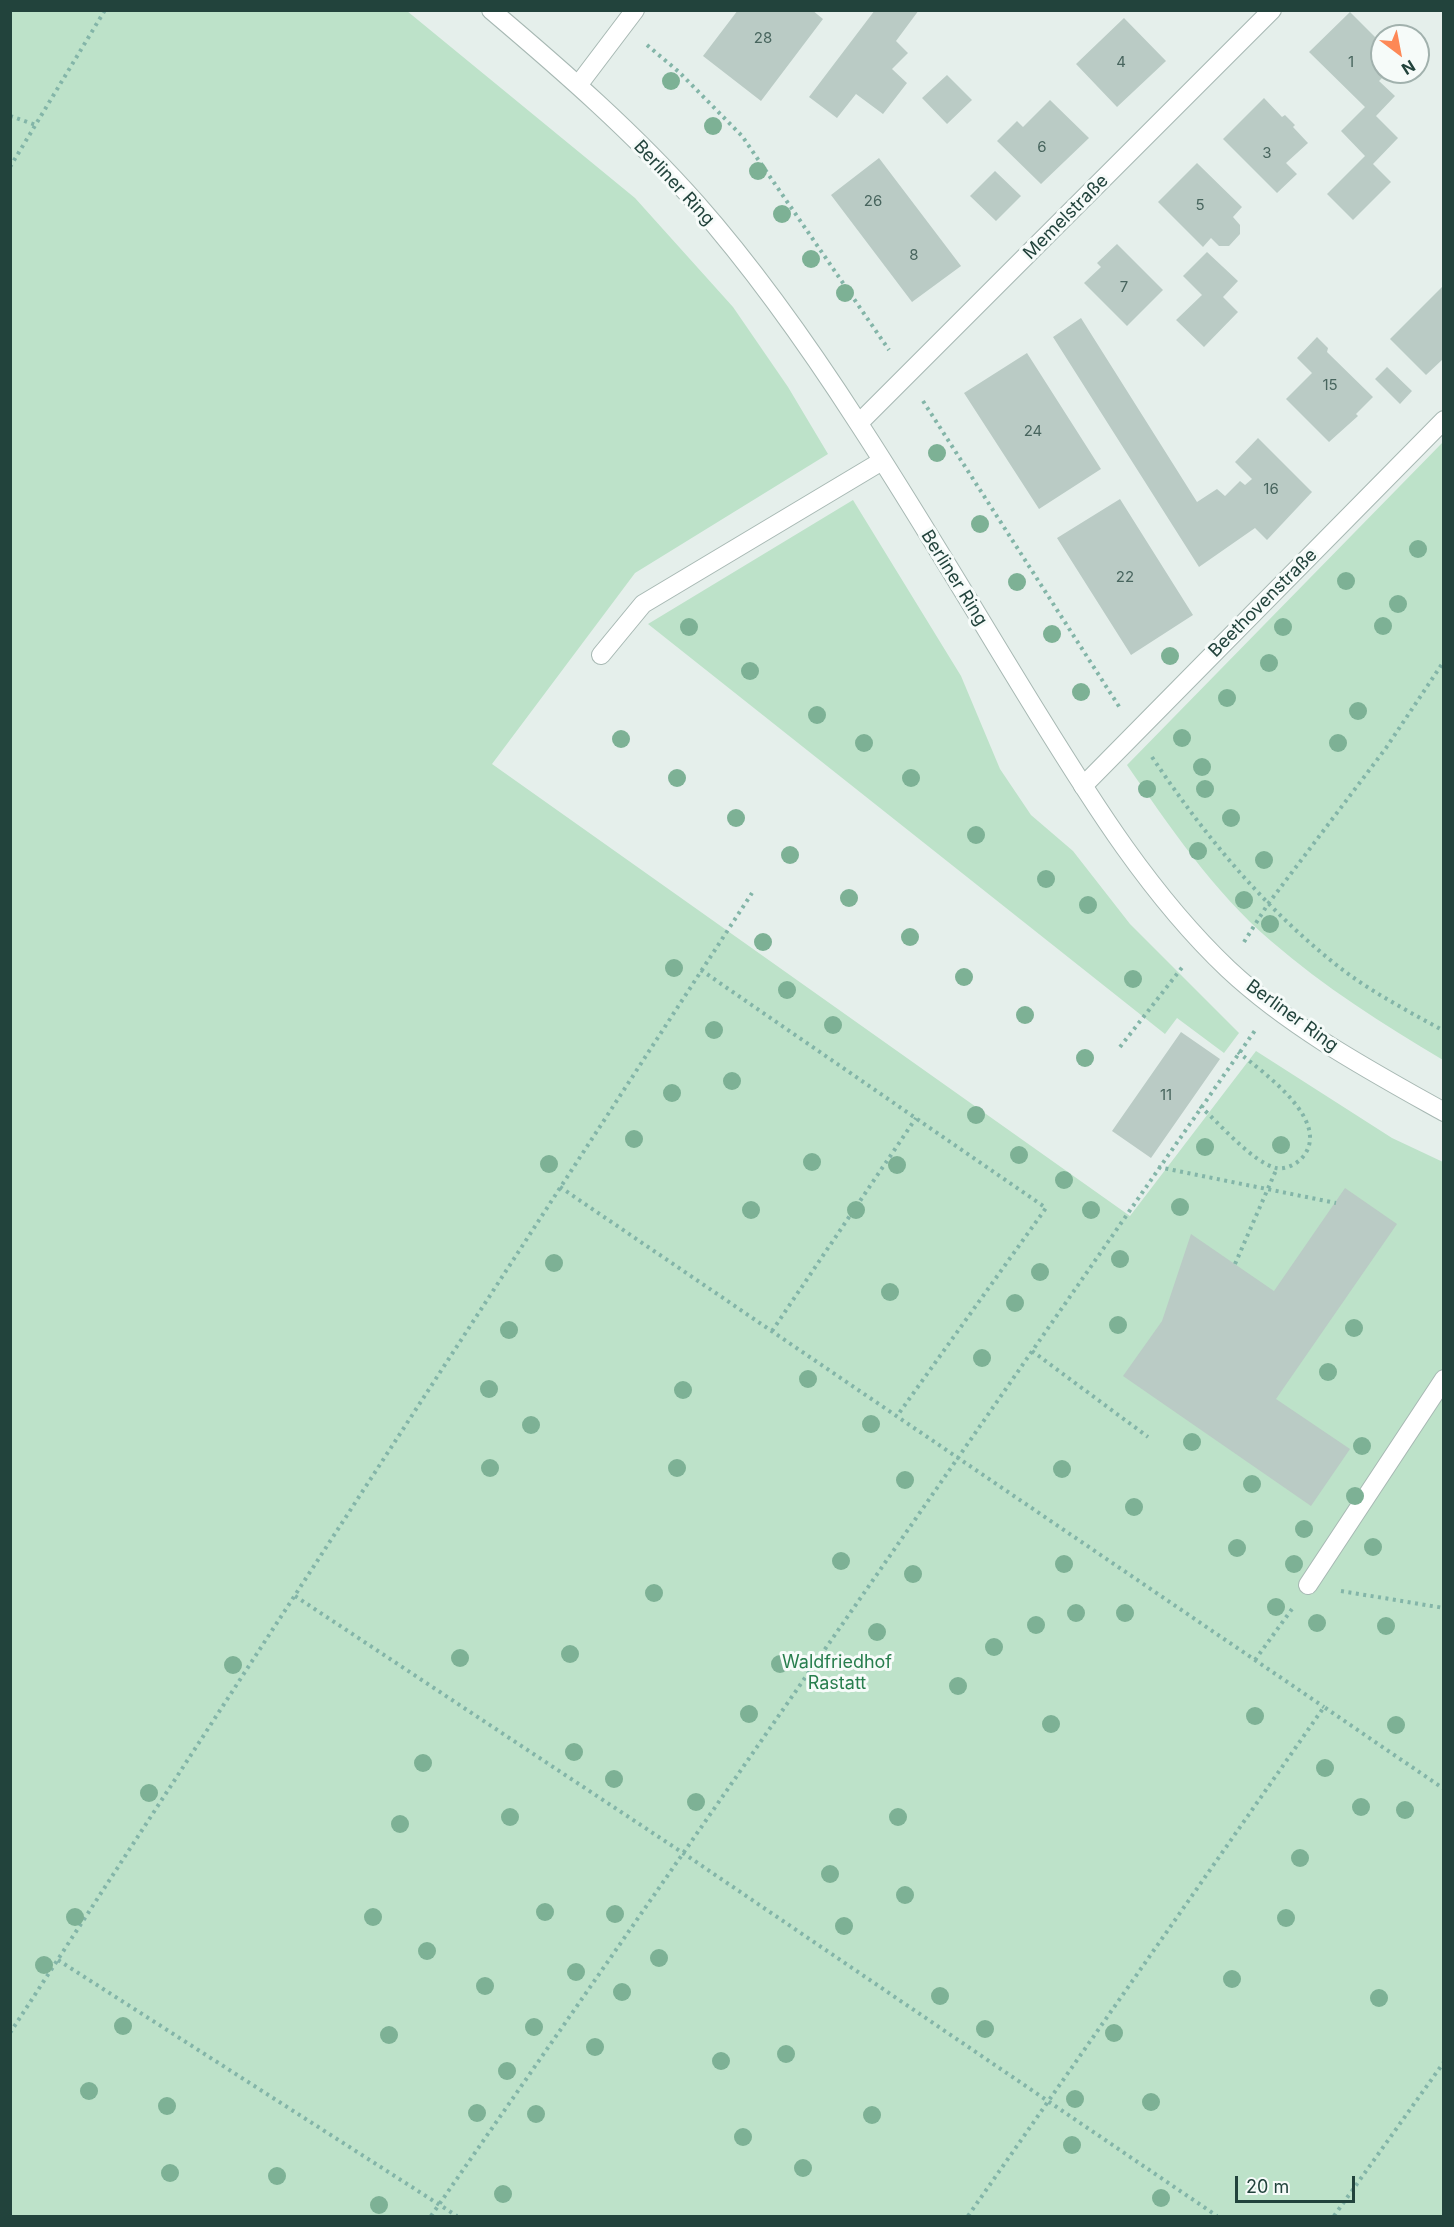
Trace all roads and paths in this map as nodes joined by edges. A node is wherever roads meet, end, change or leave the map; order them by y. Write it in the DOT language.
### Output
graph roads {
  1 [pos="105,10"];
  2 [pos="491,10"];
  3 [pos="635,10"];
  4 [pos="1272,10"];
  5 [pos="624,26"];
  6 [pos="579,84"];
  7 [pos="10,116"];
  8 [pos="36,125"];
  9 [pos="10,166"];
  10 [pos="907,375"];
  11 [pos="1443,420"];
  12 [pos="859,423"];
  13 [pos="882,460"];
  14 [pos="601,655"];
  15 [pos="1443,661"];
  16 [pos="1135,733"];
  17 [pos="1083,786"];
  18 [pos="752,893"];
  19 [pos="1268,904"];
  20 [pos="1202,941"];
  21 [pos="1227,968"];
  22 [pos="701,970"];
  23 [pos="1443,1031"];
  24 [pos="1120,1047"];
  25 [pos="1200,1106"];
  26 [pos="1443,1112"];
  27 [pos="916,1118"];
  28 [pos="1158,1167"];
  29 [pos="1277,1168"];
  30 [pos="560,1187"];
  31 [pos="1268,1188"];
  32 [pos="1335,1203"];
  33 [pos="1235,1264"];
  34 [pos="772,1331"];
  35 [pos="1032,1352"];
  36 [pos="1443,1379"];
  37 [pos="897,1416"];
  38 [pos="1148,1437"];
  39 [pos="957,1457"];
  40 [pos="1308,1585"];
  41 [pos="295,1596"];
  42 [pos="1443,1608"];
  43 [pos="1255,1660"];
  44 [pos="1324,1707"];
  45 [pos="1443,1789"];
  46 [pos="683,1853"];
  47 [pos="58,1960"];
  48 [pos="10,2033"];
  49 [pos="1443,2062"];
  50 [pos="1047,2103"];
  51 [pos="440,2204"];
  52 [pos="431,2217"];
  53 [pos="457,2217"];
  54 [pos="968,2217"];
  55 [pos="1217,2217"];
  56 [pos="1334,2217"];
  1 -- 8 [label="path"];
  2 -- 6 [label="street, Berliner Ring"];
  3 -- 5 [label="street"];
  4 -- 10 [label="street, Memelstraße"];
  5 -- 6 [label="street"];
  5 -- 10 [label="path"];
  6 -- 12 [label="street, Berliner Ring"];
  7 -- 8 [label="path"];
  8 -- 9 [label="path"];
  10 -- 12 [label="street, Memelstraße"];
  10 -- 16 [label="path"];
  11 -- 16 [label="street, Beethovenstraße"];
  12 -- 13 [label="street, Berliner Ring"];
  13 -- 14 [label="street"];
  13 -- 17 [label="street, Berliner Ring"];
  15 -- 19 [label="path"];
  16 -- 17 [label="street, Beethovenstraße"];
  16 -- 19 [label="path"];
  17 -- 20 [label="street, Berliner Ring"];
  18 -- 22 [label="path"];
  19 -- 21 [label="path"];
  19 -- 23 [label="path"];
  20 -- 21 [label="street, Berliner Ring"];
  20 -- 24 [label="path"];
  21 -- 26 [label="street, Berliner Ring"];
  22 -- 27 [label="path"];
  22 -- 30 [label="path"];
  25 -- 28 [label="path"];
  25 -- 29 [label="path"];
  25 -- 29 [label="path"];
  27 -- 34 [label="path"];
  27 -- 37 [label="path"];
  28 -- 31 [label="path"];
  28 -- 35 [label="path"];
  29 -- 31 [label="path"];
  30 -- 34 [label="path"];
  30 -- 41 [label="path"];
  31 -- 32 [label="path"];
  31 -- 33 [label="path"];
  34 -- 37 [label="path"];
  35 -- 38 [label="path"];
  35 -- 39 [label="path"];
  36 -- 40 [label="street"];
  37 -- 39 [label="path"];
  39 -- 43 [label="path"];
  39 -- 46 [label="path"];
  40 -- 42 [label="path"];
  40 -- 43 [label="path"];
  41 -- 46 [label="path"];
  41 -- 47 [label="path"];
  43 -- 44 [label="path"];
  44 -- 45 [label="path"];
  44 -- 50 [label="path"];
  46 -- 50 [label="path"];
  46 -- 51 [label="path"];
  47 -- 48 [label="path"];
  47 -- 51 [label="path"];
  49 -- 56 [label="path"];
  50 -- 54 [label="path"];
  50 -- 55 [label="path"];
  51 -- 52 [label="path"];
  51 -- 53 [label="path"];
}
